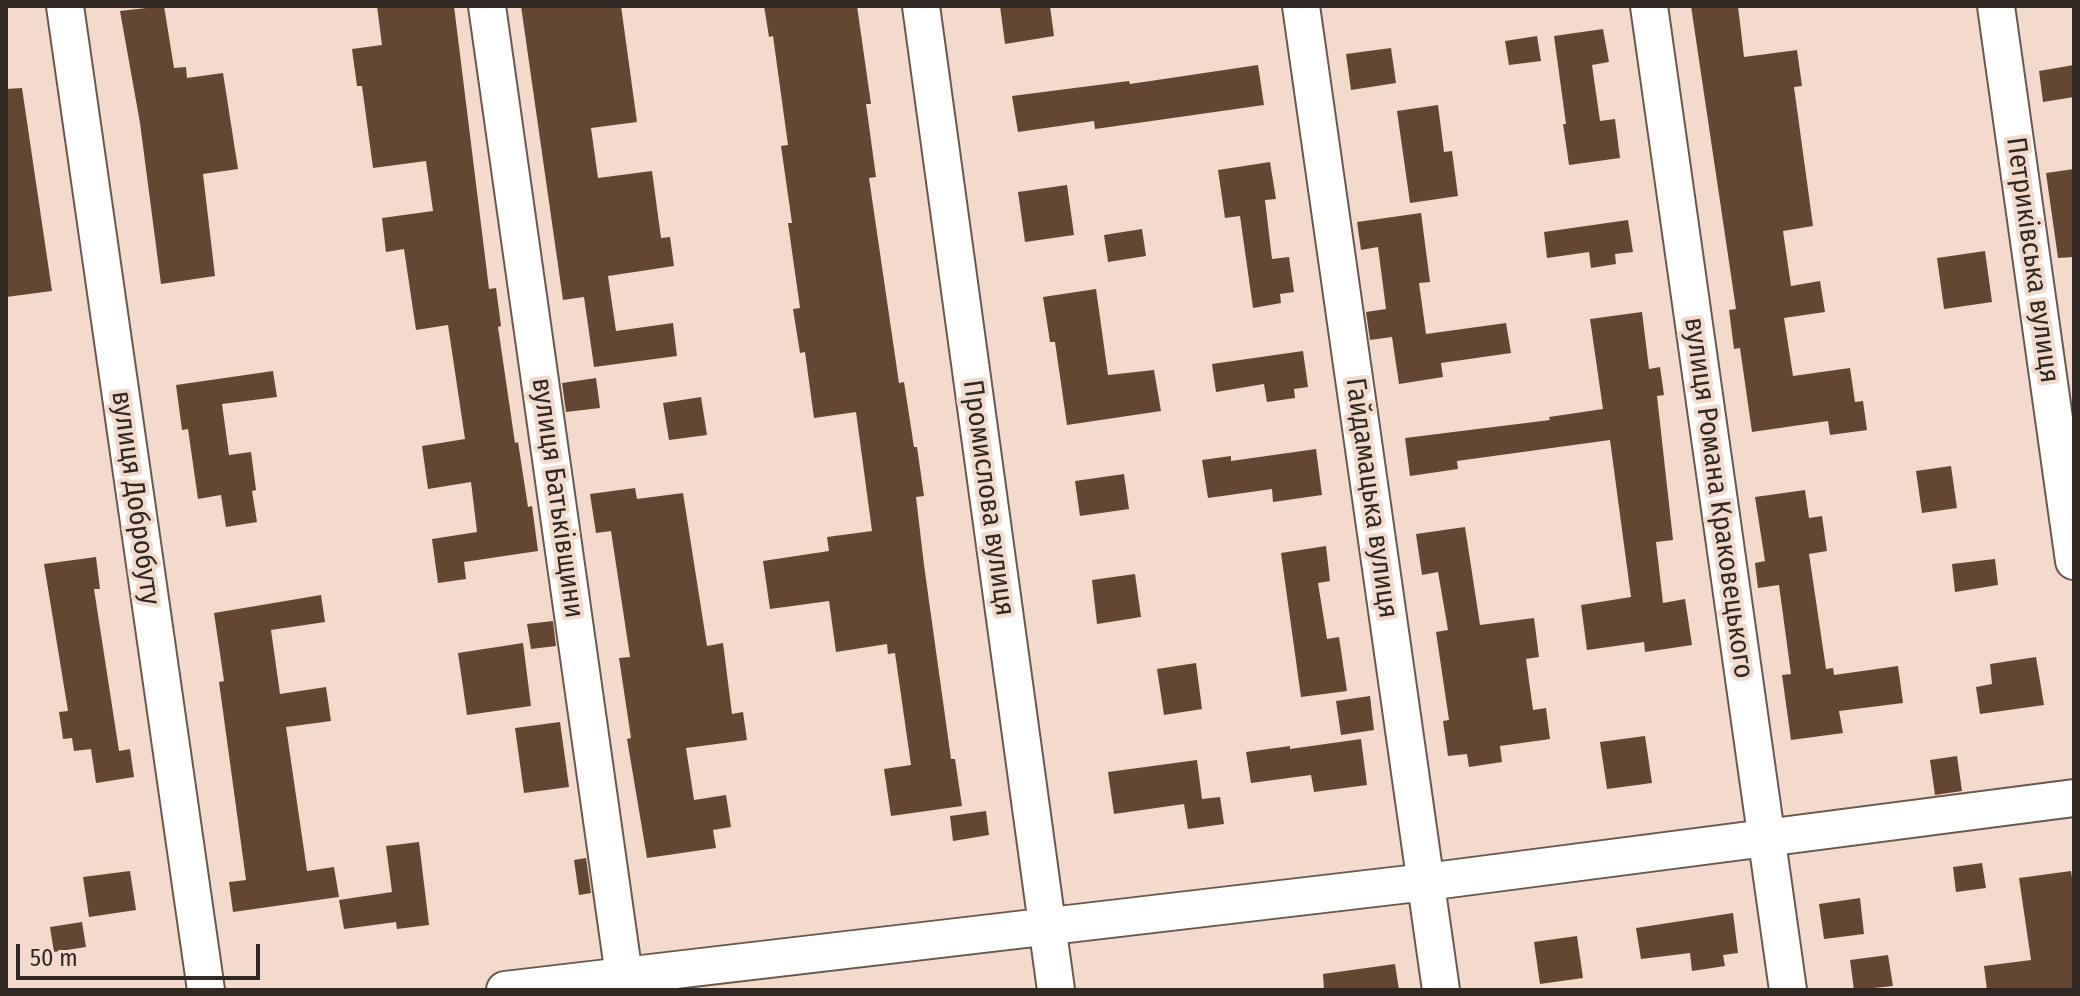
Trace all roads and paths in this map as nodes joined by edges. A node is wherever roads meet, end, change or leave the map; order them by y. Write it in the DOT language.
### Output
graph roads {
  1 [pos="65,6"];
  2 [pos="487,6"];
  3 [pos="921,6"];
  4 [pos="1301,6"];
  5 [pos="1649,6"];
  6 [pos="1996,6"];
  7 [pos="2074,561"];
  8 [pos="2074,798"];
  9 [pos="1767,838"];
  10 [pos="1426,882"];
  11 [pos="1047,928"];
  12 [pos="625,983"];
  13 [pos="206,990"];
  14 [pos="505,990"];
  15 [pos="1056,990"];
  16 [pos="1441,990"];
  17 [pos="1788,990"];
  1 -- 13 [label="street, вулиця Добробуту"];
  2 -- 12 [label="street, вулиця Батьківщини"];
  3 -- 11 [label="street, Промислова вулиця"];
  4 -- 10 [label="street, Гайдамацька вулиця"];
  5 -- 9 [label="street, вулиця Романа Краковецького"];
  6 -- 7 [label="street, Петриківська вулиця"];
  8 -- 9 [label="street"];
  9 -- 10 [label="street"];
  9 -- 17 [label="street, вулиця Романа Краковецького"];
  10 -- 11 [label="street"];
  10 -- 16 [label="street, Гайдамацька вулиця"];
  11 -- 12 [label="street"];
  11 -- 15 [label="street, Промислова вулиця"];
  12 -- 14 [label="street"];
}
